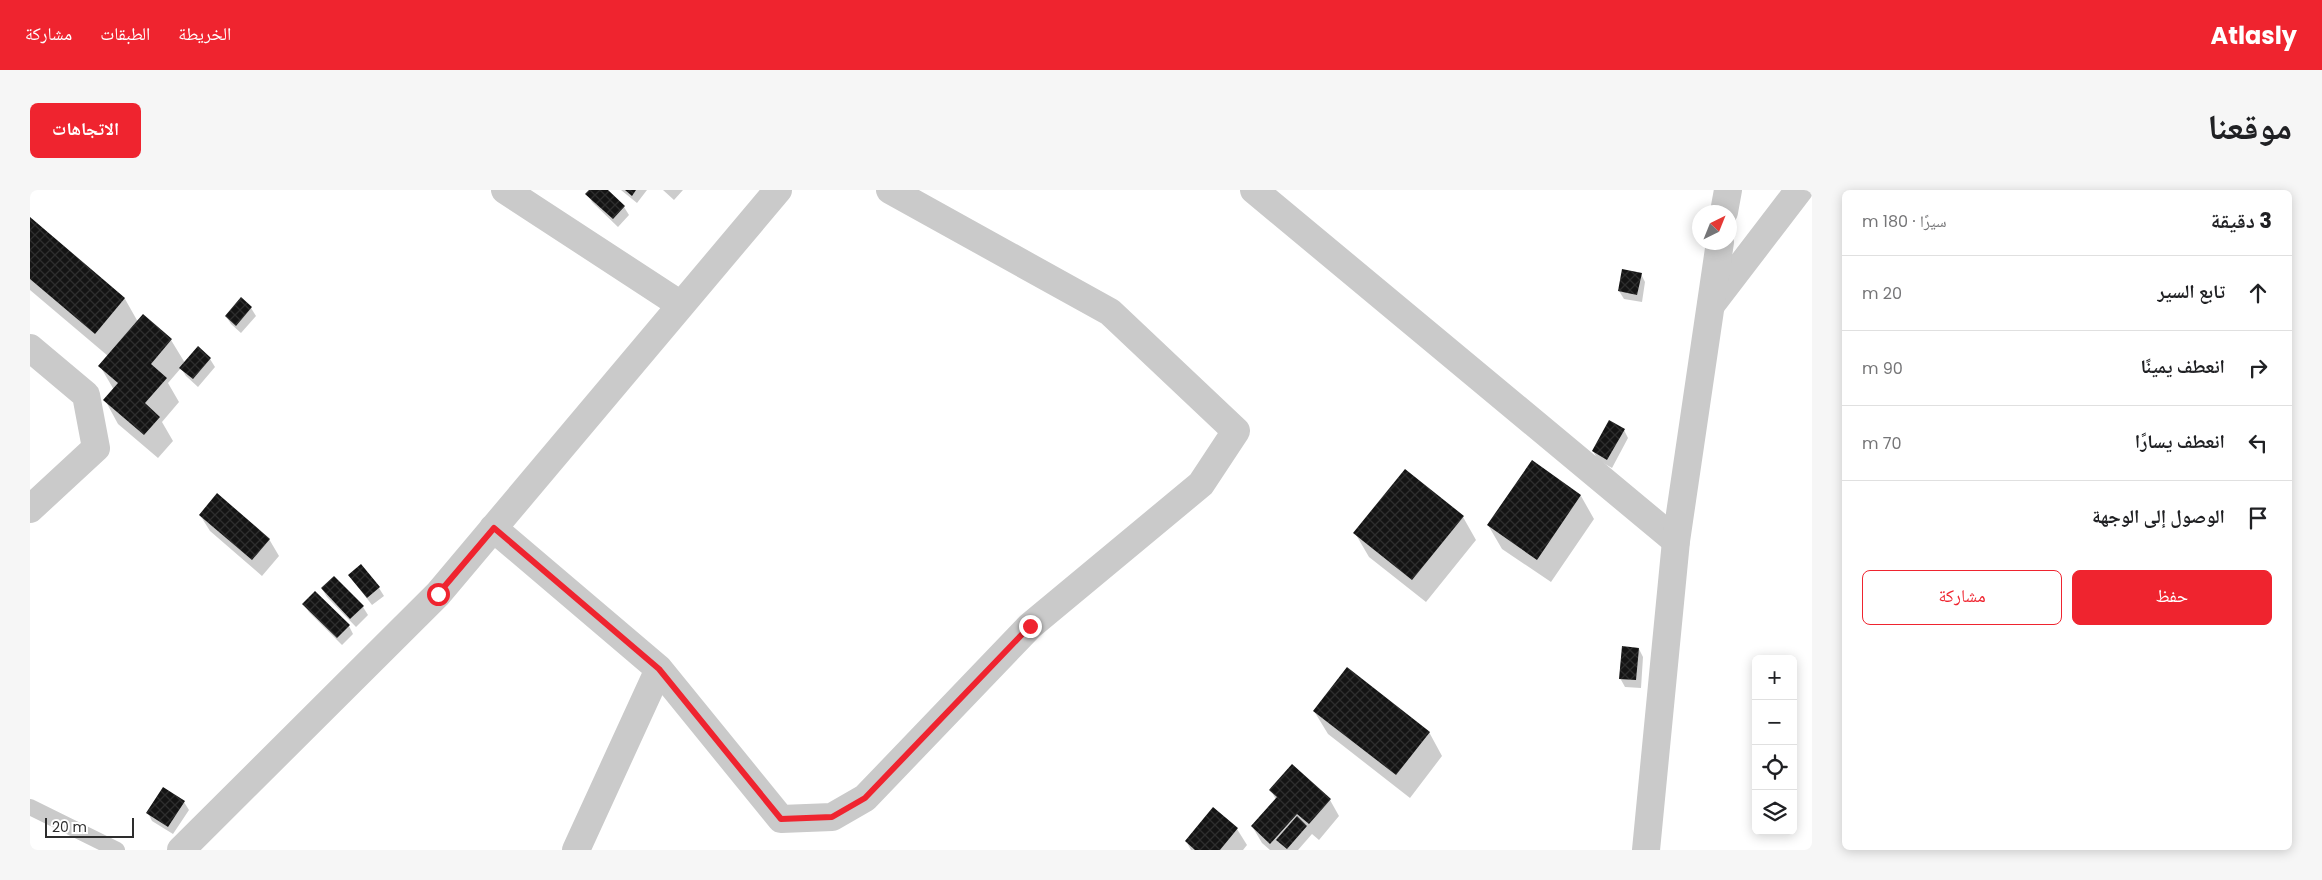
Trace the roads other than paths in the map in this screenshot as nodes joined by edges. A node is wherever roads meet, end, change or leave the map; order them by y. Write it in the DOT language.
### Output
graph roads {
  1 [pos="505,190"];
  2 [pos="778,190"];
  3 [pos="890,190"];
  4 [pos="1254,190"];
  5 [pos="1728,190"];
  6 [pos="1799,190"];
  7 [pos="1725,205"];
  8 [pos="1719,250"];
  9 [pos="681,305"];
  10 [pos="1711,305"];
  11 [pos="30,348"];
  12 [pos="30,509"];
  13 [pos="494,528"];
  14 [pos="1676,541"];
  15 [pos="659,669"];
  16 [pos="30,807"];
  17 [pos="117,850"];
  18 [pos="181,850"];
  19 [pos="576,850"];
  20 [pos="1646,850"];
  1 -- 9 [label="street"];
  2 -- 9 [label="street"];
  3 -- 15 [label="street"];
  4 -- 14 [label="street"];
  5 -- 7 [label="street"];
  6 -- 10 [label="street"];
  8 -- 10 [label="street"];
  9 -- 13 [label="street"];
  10 -- 14 [label="street"];
  11 -- 12 [label="street"];
  13 -- 15 [label="street"];
  13 -- 18 [label="street"];
  14 -- 20 [label="street"];
  15 -- 19 [label="street"];
  16 -- 17 [label="lane"];
}
